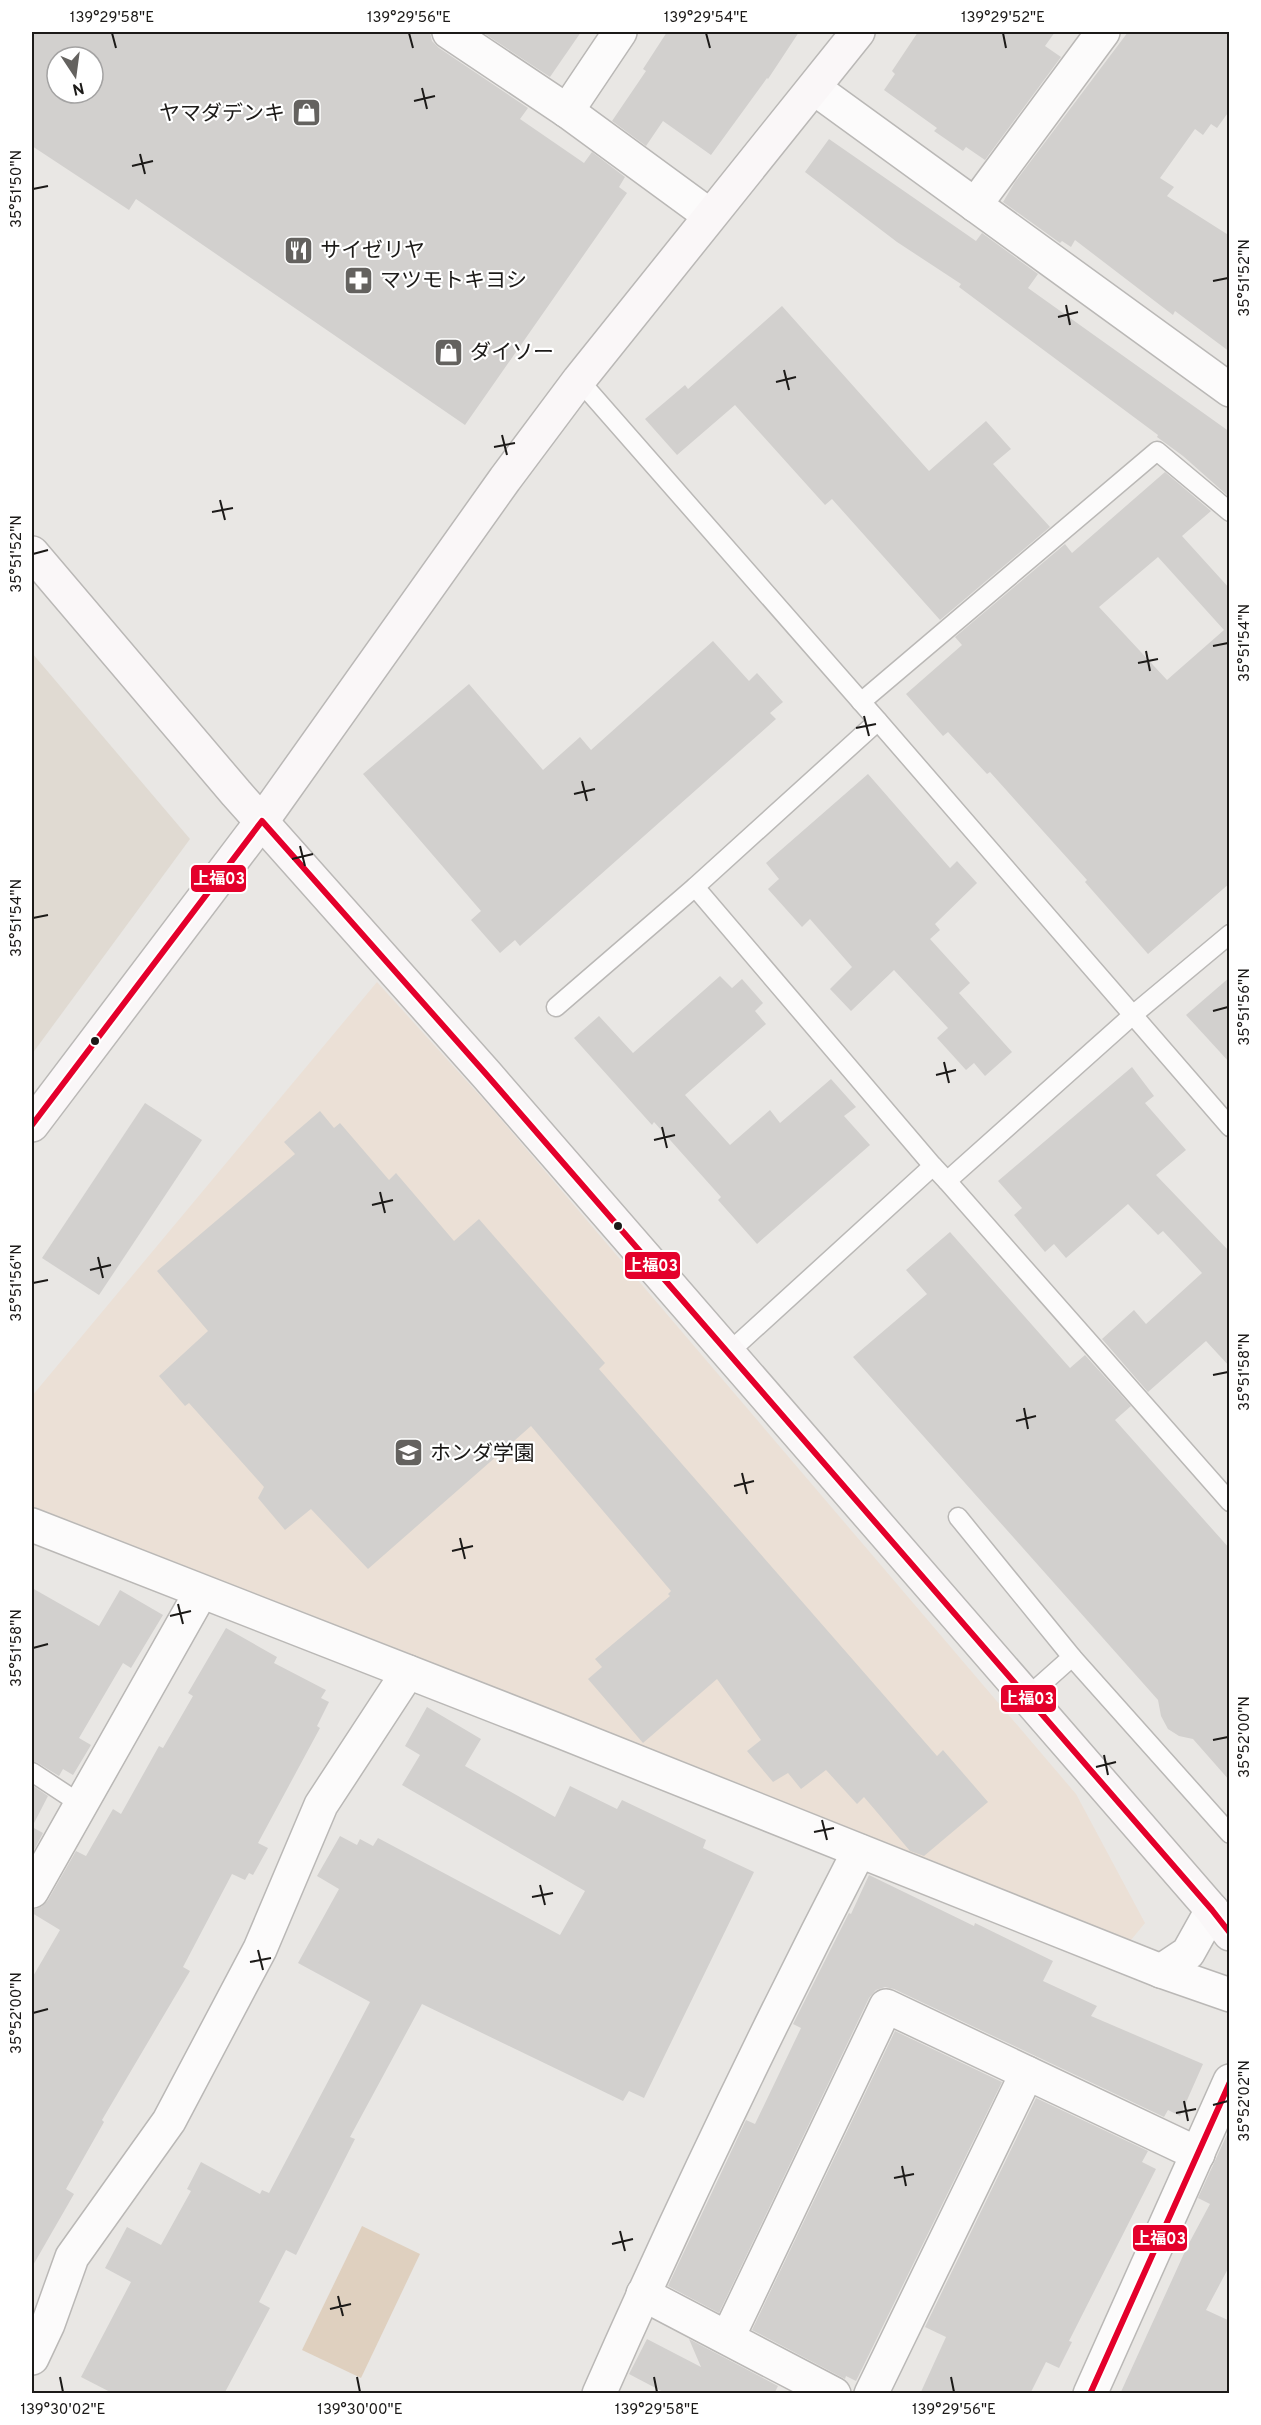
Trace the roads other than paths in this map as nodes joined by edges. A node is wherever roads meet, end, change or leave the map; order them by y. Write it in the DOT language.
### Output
graph roads {
  1 [pos="449,32"];
  2 [pos="621,32"];
  3 [pos="858,32"];
  4 [pos="1103,32"];
  5 [pos="814,88"];
  6 [pos="567,111"];
  7 [pos="975,205"];
  8 [pos="709,215"];
  9 [pos="579,380"];
  10 [pos="1230,390"];
  11 [pos="1230,512"];
  12 [pos="32,553"];
  13 [pos="861,702"];
  14 [pos="879,721"];
  15 [pos="262,821"];
  16 [pos="695,887"];
  17 [pos="1230,934"];
  18 [pos="555,1006"];
  19 [pos="1134,1014"];
  20 [pos="32,1125"];
  21 [pos="1230,1127"];
  22 [pos="933,1166"];
  23 [pos="947,1181"];
  24 [pos="728,1353"];
  25 [pos="1230,1502"];
  26 [pos="958,1517"];
  27 [pos="32,1526"];
  28 [pos="201,1592"];
  29 [pos="1072,1657"];
  30 [pos="408,1672"];
  31 [pos="1026,1698"];
  32 [pos="32,1772"];
  33 [pos="82,1804"];
  34 [pos="1230,1834"];
  35 [pos="860,1851"];
  36 [pos="32,1891"];
  37 [pos="1221,1922"];
  38 [pos="1161,1971"];
  39 [pos="1230,1995"];
  40 [pos="1027,2073"];
  41 [pos="1230,2081"];
  42 [pos="1212,2142"];
  43 [pos="643,2294"];
  44 [pos="728,2337"];
  45 [pos="32,2358"];
  46 [pos="599,2394"];
  47 [pos="834,2394"];
  48 [pos="871,2394"];
  49 [pos="1090,2394"];
  1 -- 6 [label="street"];
  2 -- 6 [label="street"];
  3 -- 5 [label="street"];
  4 -- 7 [label="street"];
  5 -- 7 [label="street"];
  5 -- 8 [label="street"];
  6 -- 8 [label="street"];
  7 -- 10 [label="street"];
  8 -- 9 [label="street"];
  9 -- 13 [label="lane"];
  9 -- 15 [label="street"];
  11 -- 13 [label="lane"];
  12 -- 15 [label="street"];
  13 -- 14 [label="lane"];
  14 -- 16 [label="lane"];
  14 -- 19 [label="lane"];
  15 -- 20 [label="street"];
  15 -- 24 [label="street"];
  16 -- 18 [label="lane"];
  16 -- 22 [label="lane"];
  17 -- 19 [label="lane"];
  19 -- 21 [label="lane"];
  19 -- 23 [label="lane"];
  22 -- 23 [label="lane"];
  22 -- 24 [label="lane"];
  23 -- 25 [label="lane"];
  24 -- 31 [label="street"];
  26 -- 29 [label="lane"];
  27 -- 28 [label="street"];
  28 -- 30 [label="street"];
  28 -- 33 [label="street"];
  29 -- 31 [label="lane"];
  29 -- 34 [label="lane"];
  30 -- 35 [label="street"];
  30 -- 45 [label="street"];
  31 -- 37 [label="street"];
  32 -- 33 [label="lane"];
  33 -- 36 [label="street"];
  35 -- 38 [label="street"];
  35 -- 43 [label="street"];
  37 -- 38 [label="street"];
  38 -- 39 [label="street"];
  40 -- 42 [label="street"];
  40 -- 44 [label="street"];
  40 -- 48 [label="street"];
  41 -- 42 [label="street"];
  42 -- 49 [label="street"];
  43 -- 44 [label="street"];
  43 -- 46 [label="street"];
  44 -- 47 [label="street"];
}
